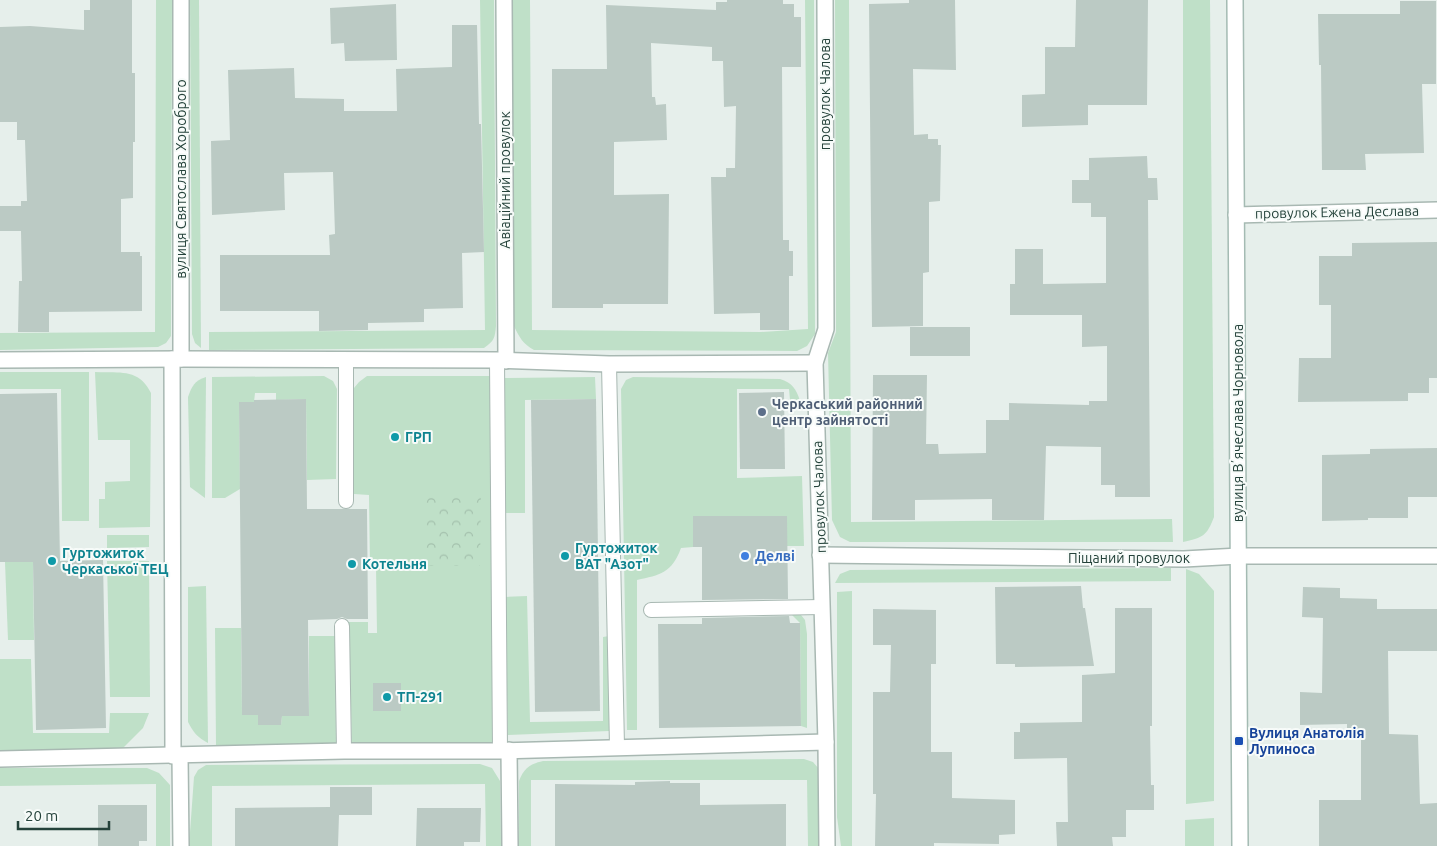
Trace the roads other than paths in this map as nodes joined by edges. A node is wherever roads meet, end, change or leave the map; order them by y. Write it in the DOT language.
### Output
graph roads {
  1 [pos="181,0"];
  2 [pos="504,0"];
  3 [pos="825,0"];
  4 [pos="1235,0"];
  5 [pos="1437,210"];
  6 [pos="1236,214"];
  7 [pos="177,359"];
  8 [pos="0,360"];
  9 [pos="346,360"];
  10 [pos="502,360"];
  11 [pos="815,363"];
  12 [pos="609,364"];
  13 [pos="346,501"];
  14 [pos="820,555"];
  15 [pos="1239,556"];
  16 [pos="1437,556"];
  17 [pos="822,607"];
  18 [pos="651,610"];
  19 [pos="342,626"];
  20 [pos="826,742"];
  21 [pos="617,746"];
  22 [pos="505,750"];
  23 [pos="344,752"];
  24 [pos="176,756"];
  25 [pos="0,759"];
  26 [pos="181,846"];
  27 [pos="510,846"];
  28 [pos="826,846"];
  29 [pos="1240,846"];
  1 -- 7 [label="street, вулиця Святослава Хороброго"];
  2 -- 10 [label="street, Авіаційний провулок"];
  3 -- 11 [label="street, провулок Чалова"];
  4 -- 6 [label="street, вулиця Вʼячеслава Чорновола"];
  5 -- 6 [label="street, провулок Ежена Деслава"];
  6 -- 15 [label="street, вулиця Вʼячеслава Чорновола"];
  7 -- 8 [label="street"];
  7 -- 9 [label="street"];
  7 -- 24 [label="street, вулиця Святослава Хороброго"];
  9 -- 10 [label="street"];
  9 -- 13 [label="lane"];
  10 -- 12 [label="street"];
  10 -- 22 [label="lane"];
  11 -- 12 [label="street"];
  11 -- 14 [label="street, провулок Чалова"];
  12 -- 21 [label="lane"];
  14 -- 15 [label="street, Піщаний провулок"];
  14 -- 17 [label="street, провулок Чалова"];
  15 -- 16 [label="street, Піщаний провулок"];
  15 -- 29 [label="street, вулиця Вʼячеслава Чорновола"];
  17 -- 18 [label="lane"];
  17 -- 20 [label="street, провулок Чалова"];
  19 -- 23 [label="lane"];
  20 -- 21 [label="street"];
  20 -- 28 [label="street, провулок Чалова"];
  21 -- 22 [label="street"];
  22 -- 23 [label="street"];
  22 -- 27 [label="street"];
  23 -- 24 [label="street"];
  24 -- 25 [label="street"];
  24 -- 26 [label="street, вулиця Святослава Хороброго"];
}
